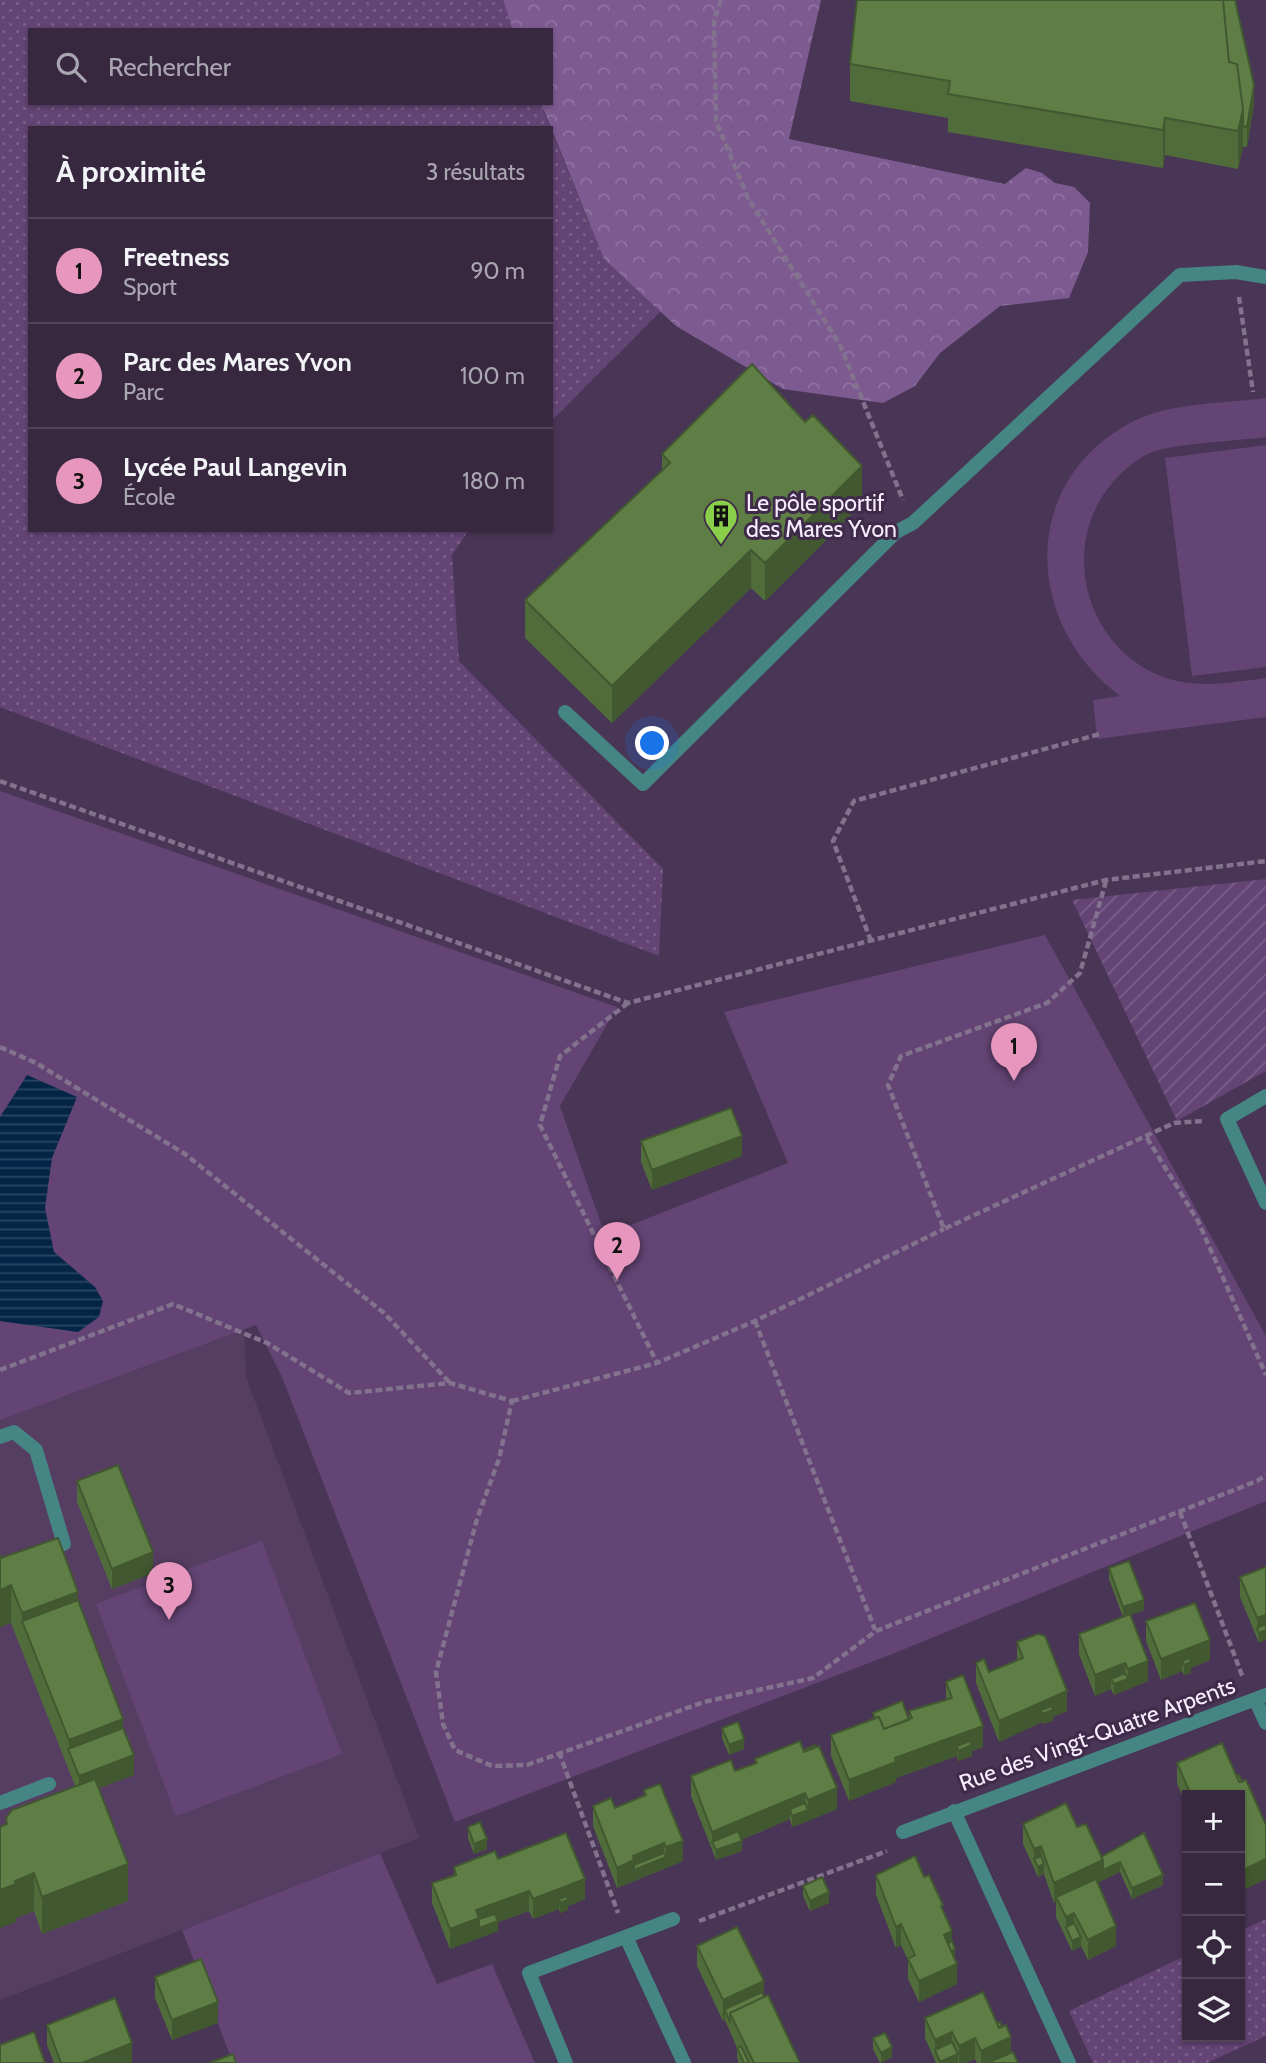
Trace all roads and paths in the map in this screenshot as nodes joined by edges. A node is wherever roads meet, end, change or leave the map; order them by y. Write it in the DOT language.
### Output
graph roads {
  1 [pos="721,0"];
  2 [pos="1236,272"];
  3 [pos="1266,277"];
  4 [pos="1254,392"];
  5 [pos="913,523"];
  6 [pos="565,712"];
  7 [pos="1100,734"];
  8 [pos="0,780"];
  9 [pos="1266,861"];
  10 [pos="1106,880"];
  11 [pos="871,941"];
  12 [pos="628,1003"];
  13 [pos="0,1047"];
  14 [pos="1266,1096"];
  15 [pos="1227,1119"];
  16 [pos="1147,1138"];
  17 [pos="1266,1203"];
  18 [pos="943,1229"];
  19 [pos="755,1321"];
  20 [pos="657,1363"];
  21 [pos="0,1370"];
  22 [pos="1266,1375"];
  23 [pos="450,1383"];
  24 [pos="512,1401"];
  25 [pos="0,1437"];
  26 [pos="1266,1475"];
  27 [pos="1180,1512"];
  28 [pos="64,1544"];
  29 [pos="876,1631"];
  30 [pos="1260,1697"];
  31 [pos="1266,1723"];
  32 [pos="559,1752"];
  33 [pos="49,1784"];
  34 [pos="0,1803"];
  35 [pos="954,1811"];
  36 [pos="903,1832"];
  37 [pos="673,1919"];
  38 [pos="626,1937"];
  39 [pos="566,2063"];
  40 [pos="684,2063"];
  41 [pos="1069,2063"];
  1 -- 5 [label="path"];
  2 -- 3 [label="street"];
  2 -- 4 [label="path"];
  2 -- 5 [label="street"];
  5 -- 6 [label="street"];
  7 -- 11 [label="path"];
  8 -- 12 [label="path"];
  9 -- 10 [label="path"];
  10 -- 11 [label="path"];
  10 -- 18 [label="path"];
  11 -- 12 [label="path"];
  12 -- 20 [label="path"];
  13 -- 23 [label="path"];
  14 -- 15 [label="street"];
  15 -- 16 [label="path"];
  15 -- 17 [label="street"];
  16 -- 18 [label="path"];
  16 -- 22 [label="path"];
  18 -- 19 [label="path"];
  19 -- 20 [label="path"];
  19 -- 29 [label="path"];
  20 -- 24 [label="path"];
  21 -- 23 [label="path"];
  23 -- 24 [label="path"];
  24 -- 32 [label="path"];
  25 -- 28 [label="street"];
  26 -- 27 [label="path"];
  27 -- 29 [label="path"];
  27 -- 30 [label="path"];
  29 -- 32 [label="path"];
  30 -- 31 [label="street, Rue des Vingt-Quatre Arpents"];
  30 -- 35 [label="street, Rue des Vingt-Quatre Arpents"];
  32 -- 38 [label="path"];
  33 -- 34 [label="street"];
  35 -- 36 [label="street, Rue des Vingt-Quatre Arpents"];
  35 -- 41 [label="street, Rue des Vingt-Quatre Arpents"];
  36 -- 37 [label="path"];
  37 -- 38 [label="street"];
  38 -- 39 [label="street"];
  38 -- 40 [label="street"];
}
